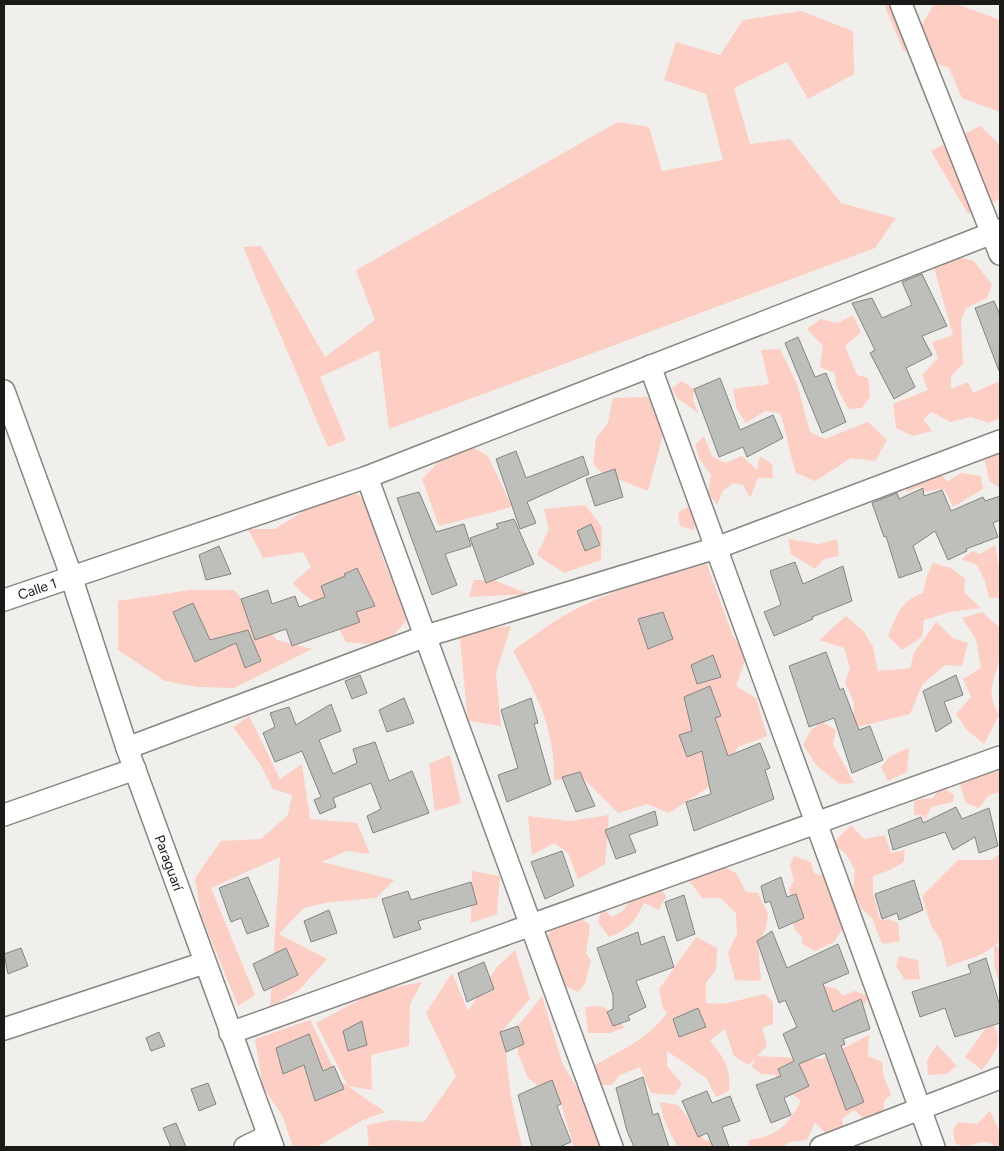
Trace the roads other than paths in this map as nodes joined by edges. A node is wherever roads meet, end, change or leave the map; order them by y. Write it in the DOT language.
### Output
graph roads {
  1 [pos="901,4"];
  2 [pos="996,232"];
  3 [pos="1000,254"];
  4 [pos="650,366"];
  5 [pos="4,391"];
  6 [pos="1000,441"];
  7 [pos="367,477"];
  8 [pos="716,548"];
  9 [pos="72,577"];
  10 [pos="4,600"];
  11 [pos="426,636"];
  12 [pos="127,748"];
  13 [pos="1000,757"];
  14 [pos="135,770"];
  15 [pos="4,815"];
  16 [pos="816,824"];
  17 [pos="531,926"];
  18 [pos="204,963"];
  19 [pos="4,1029"];
  20 [pos="230,1033"];
  21 [pos="1000,1078"];
  22 [pos="920,1109"];
  23 [pos="271,1142"];
  24 [pos="245,1147"];
  25 [pos="612,1147"];
  26 [pos="821,1147"];
  27 [pos="934,1147"];
  1 -- 2 [label="street"];
  2 -- 3 [label="street"];
  2 -- 4 [label="street, Calle 1"];
  4 -- 7 [label="street, Calle 1"];
  4 -- 8 [label="street"];
  5 -- 9 [label="street, Paraguarí"];
  6 -- 8 [label="street"];
  7 -- 9 [label="street, Calle 1"];
  7 -- 11 [label="street"];
  8 -- 11 [label="street"];
  8 -- 16 [label="street"];
  9 -- 10 [label="street, Calle 1"];
  9 -- 12 [label="street, Paraguarí"];
  11 -- 12 [label="street"];
  11 -- 17 [label="street"];
  12 -- 14 [label="street, Paraguarí"];
  13 -- 16 [label="street"];
  14 -- 15 [label="street"];
  14 -- 18 [label="street, Paraguarí"];
  16 -- 17 [label="street"];
  16 -- 22 [label="street"];
  17 -- 20 [label="street"];
  17 -- 25 [label="street"];
  18 -- 19 [label="street"];
  18 -- 20 [label="street, Paraguarí"];
  20 -- 23 [label="street, Paraguarí"];
  21 -- 22 [label="street"];
  22 -- 26 [label="street"];
  22 -- 27 [label="street"];
  23 -- 24 [label="street"];
}
